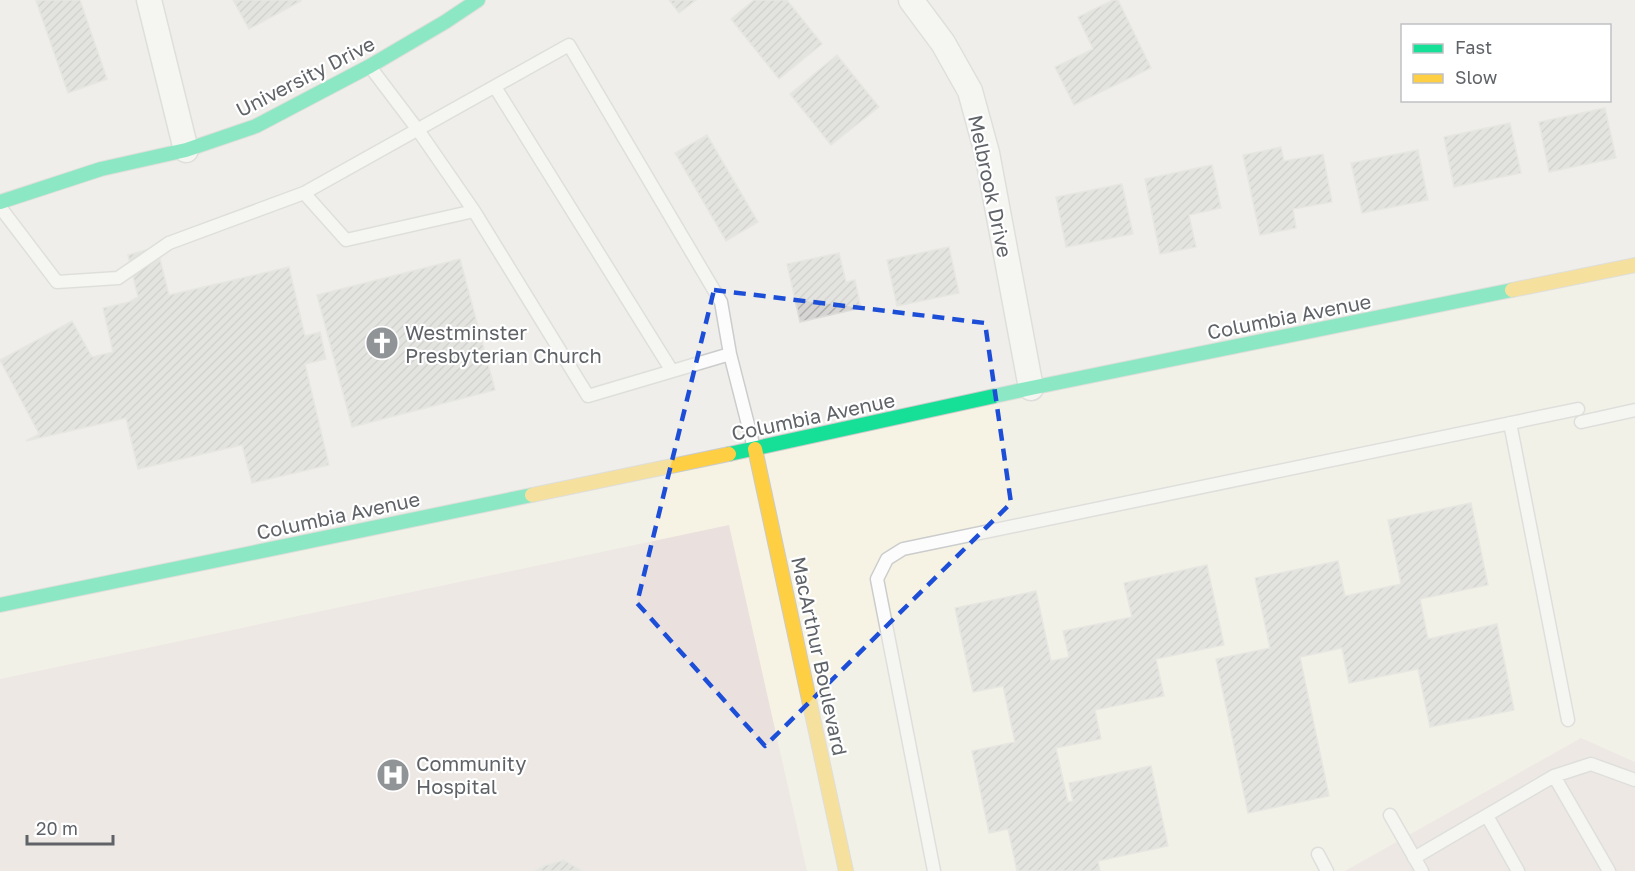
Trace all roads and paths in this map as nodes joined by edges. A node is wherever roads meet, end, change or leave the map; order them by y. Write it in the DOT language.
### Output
graph roads {
  1 [pos="149,0"];
  2 [pos="478,0"];
  3 [pos="911,0"];
  4 [pos="370,66"];
  5 [pos="495,87"];
  6 [pos="418,130"];
  7 [pos="186,150"];
  8 [pos="304,193"];
  9 [pos="0,202"];
  10 [pos="0,207"];
  11 [pos="474,211"];
  12 [pos="1635,266"];
  13 [pos="730,354"];
  14 [pos="672,371"];
  15 [pos="1031,388"];
  16 [pos="1635,410"];
  17 [pos="1510,423"];
  18 [pos="754,449"];
  19 [pos="0,605"];
  20 [pos="1568,720"];
  21 [pos="1554,776"];
  22 [pos="1635,780"];
  23 [pos="1390,815"];
  24 [pos="1487,816"];
  25 [pos="1318,854"];
  26 [pos="1414,858"];
  27 [pos="846,871"];
  28 [pos="934,871"];
  29 [pos="1328,871"];
  30 [pos="1422,871"];
  31 [pos="1518,871"];
  32 [pos="1609,871"];
  1 -- 7 [label="street"];
  2 -- 4 [label="street, University Drive"];
  3 -- 15 [label="street, Melbrook Drive"];
  4 -- 6 [label="lane"];
  4 -- 7 [label="street, University Drive"];
  5 -- 6 [label="lane"];
  5 -- 13 [label="lane"];
  5 -- 14 [label="lane"];
  6 -- 8 [label="lane"];
  6 -- 11 [label="lane"];
  7 -- 9 [label="street, University Drive"];
  8 -- 10 [label="lane"];
  8 -- 11 [label="lane"];
  11 -- 14 [label="lane"];
  12 -- 15 [label="street, Columbia Avenue"];
  13 -- 14 [label="lane"];
  13 -- 18 [label="lane"];
  15 -- 18 [label="street, Columbia Avenue"];
  16 -- 17 [label="lane"];
  17 -- 20 [label="lane"];
  17 -- 28 [label="lane"];
  18 -- 19 [label="street, Columbia Avenue"];
  18 -- 27 [label="street, MacArthur Boulevard"];
  21 -- 22 [label="lane"];
  21 -- 24 [label="lane"];
  21 -- 32 [label="lane"];
  23 -- 26 [label="lane"];
  24 -- 26 [label="lane"];
  24 -- 31 [label="lane"];
  25 -- 29 [label="lane"];
  26 -- 30 [label="lane"];
}
